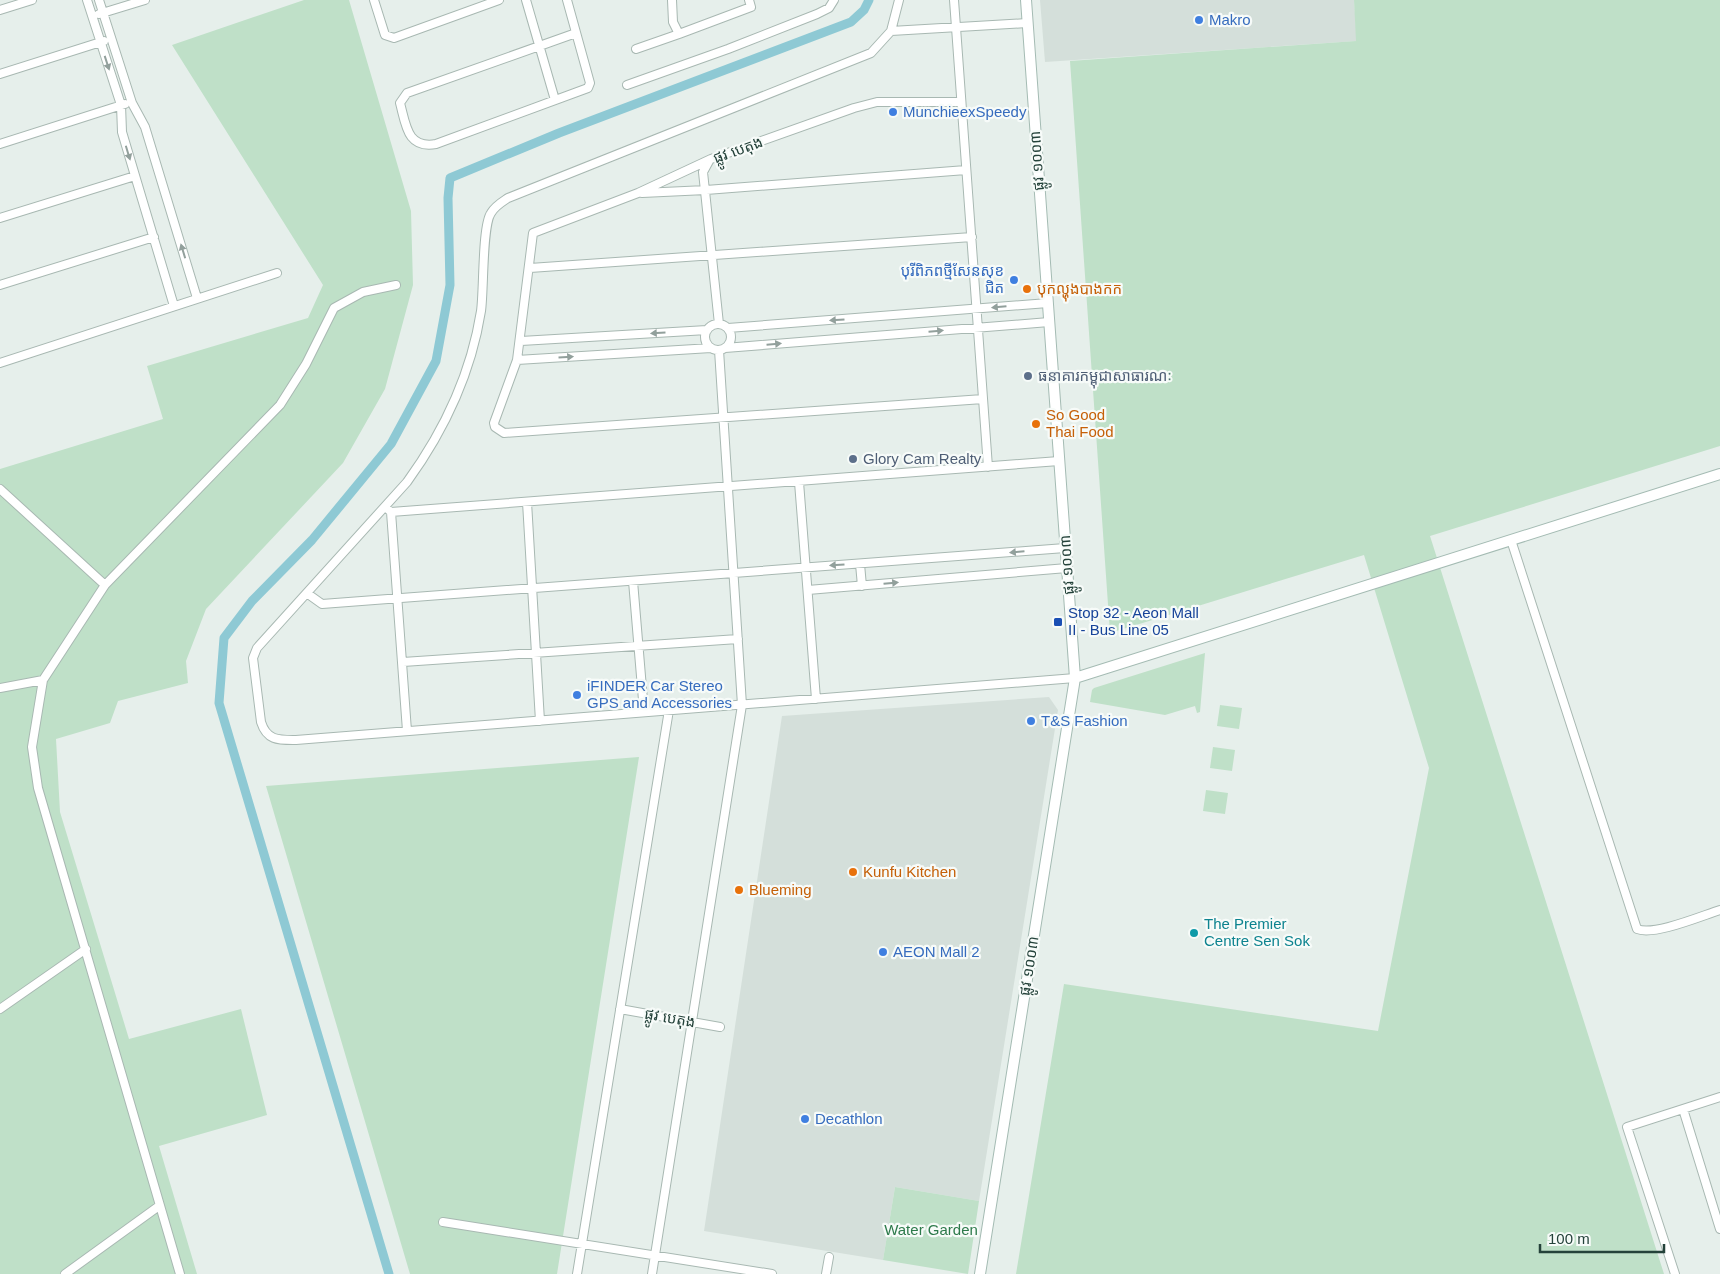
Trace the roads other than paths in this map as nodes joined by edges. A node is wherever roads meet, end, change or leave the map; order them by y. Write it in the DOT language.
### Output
graph roads {
  1 [pos="32,0"];
  2 [pos="87,0"];
  3 [pos="99,0"];
  4 [pos="145,0"];
  5 [pos="374,0"];
  6 [pos="499,0"];
  7 [pos="526,0"];
  8 [pos="567,0"];
  9 [pos="672,0"];
  10 [pos="749,0"];
  11 [pos="834,0"];
  12 [pos="900,0"];
  13 [pos="954,0"];
  14 [pos="1026,0"];
  15 [pos="0,10"];
  16 [pos="103,13"];
  17 [pos="92,16"];
  18 [pos="1027,23"];
  19 [pos="956,28"];
  20 [pos="891,31"];
  21 [pos="576,33"];
  22 [pos="679,34"];
  23 [pos="111,39"];
  24 [pos="100,42"];
  25 [pos="539,46"];
  26 [pos="636,49"];
  27 [pos="0,74"];
  28 [pos="627,85"];
  29 [pos="555,100"];
  30 [pos="961,102"];
  31 [pos="132,103"];
  32 [pos="120,106"];
  33 [pos="0,144"];
  34 [pos="711,159"];
  35 [pos="966,170"];
  36 [pos="135,176"];
  37 [pos="706,190"];
  38 [pos="638,193"];
  39 [pos="0,218"];
  40 [pos="154,237"];
  41 [pos="972,237"];
  42 [pos="712,257"];
  43 [pos="530,268"];
  44 [pos="277,274"];
  45 [pos="0,285"];
  46 [pos="396,285"];
  47 [pos="197,298"];
  48 [pos="1048,303"];
  49 [pos="174,306"];
  50 [pos="976,309"];
  51 [pos="1049,322"];
  52 [pos="719,324"];
  53 [pos="978,327"];
  54 [pos="728,328"];
  55 [pos="707,330"];
  56 [pos="521,341"];
  57 [pos="711,348"];
  58 [pos="722,349"];
  59 [pos="517,360"];
  60 [pos="0,363"];
  61 [pos="983,399"];
  62 [pos="724,416"];
  63 [pos="1059,461"];
  64 [pos="988,467"];
  65 [pos="1720,474"];
  66 [pos="798,482"];
  67 [pos="728,486"];
  68 [pos="0,489"];
  69 [pos="527,502"];
  70 [pos="388,510"];
  71 [pos="1510,540"];
  72 [pos="1065,548"];
  73 [pos="860,564"];
  74 [pos="806,567"];
  75 [pos="1067,568"];
  76 [pos="734,573"];
  77 [pos="634,581"];
  78 [pos="105,585"];
  79 [pos="862,586"];
  80 [pos="532,588"];
  81 [pos="808,590"];
  82 [pos="308,594"];
  83 [pos="398,599"];
  84 [pos="738,639"];
  85 [pos="638,645"];
  86 [pos="536,652"];
  87 [pos="402,662"];
  88 [pos="1075,678"];
  89 [pos="43,680"];
  90 [pos="0,688"];
  91 [pos="816,699"];
  92 [pos="742,705"];
  93 [pos="670,710"];
  94 [pos="644,712"];
  95 [pos="540,721"];
  96 [pos="407,731"];
  97 [pos="1720,910"];
  98 [pos="86,949"];
  99 [pos="620,1009"];
  100 [pos="0,1010"];
  101 [pos="691,1022"];
  102 [pos="720,1027"];
  103 [pos="1720,1097"];
  104 [pos="1683,1109"];
  105 [pos="159,1206"];
  106 [pos="443,1222"];
  107 [pos="1720,1229"];
  108 [pos="581,1244"];
  109 [pos="654,1254"];
  110 [pos="829,1257"];
  111 [pos="66,1274"];
  112 [pos="180,1274"];
  113 [pos="576,1274"];
  114 [pos="652,1274"];
  115 [pos="772,1274"];
  116 [pos="826,1274"];
  117 [pos="980,1274"];
  118 [pos="1675,1274"];
  1 -- 15 [label="street"];
  2 -- 17 [label="street"];
  3 -- 16 [label="street"];
  4 -- 16 [label="street"];
  5 -- 6 [label="street"];
  7 -- 25 [label="street"];
  8 -- 21 [label="street"];
  9 -- 22 [label="street"];
  10 -- 22 [label="street"];
  11 -- 28 [label="street"];
  12 -- 20 [label="street"];
  13 -- 19 [label="street"];
  14 -- 18 [label="main road, ផ្លូវ ១០០៣"];
  16 -- 17 [label="street"];
  16 -- 23 [label="street"];
  17 -- 24 [label="street"];
  18 -- 19 [label="street"];
  18 -- 48 [label="main road, ផ្លូវ ១០០៣"];
  19 -- 20 [label="street"];
  19 -- 30 [label="street"];
  20 -- 70 [label="street"];
  21 -- 25 [label="street"];
  21 -- 29 [label="street"];
  22 -- 26 [label="street"];
  23 -- 24 [label="street"];
  23 -- 31 [label="street"];
  24 -- 27 [label="street"];
  24 -- 32 [label="street, one-way"];
  25 -- 29 [label="street"];
  25 -- 29 [label="street"];
  30 -- 34 [label="street, ផ្លូវ បេតុង"];
  30 -- 35 [label="street"];
  31 -- 32 [label="street"];
  47 -- 31 [label="street, one-way"];
  32 -- 33 [label="street"];
  32 -- 36 [label="street, one-way"];
  34 -- 37 [label="street"];
  34 -- 38 [label="street, ផ្លូវ បេតុង"];
  35 -- 37 [label="street"];
  35 -- 41 [label="street"];
  36 -- 39 [label="street"];
  36 -- 40 [label="street"];
  37 -- 38 [label="street"];
  37 -- 42 [label="street"];
  38 -- 43 [label="street, ផ្លូវ បេតុង"];
  40 -- 45 [label="street"];
  40 -- 49 [label="street"];
  41 -- 42 [label="street"];
  41 -- 50 [label="street"];
  42 -- 43 [label="street"];
  42 -- 52 [label="street"];
  43 -- 56 [label="street"];
  44 -- 47 [label="street"];
  46 -- 78 [label="street"];
  47 -- 49 [label="street"];
  48 -- 50 [label="street, one-way"];
  48 -- 51 [label="main road, ផ្លូវ ១០០៣"];
  49 -- 60 [label="street"];
  50 -- 53 [label="street"];
  50 -- 54 [label="street, one-way"];
  51 -- 53 [label="street"];
  51 -- 63 [label="main road, ផ្លូវ ១០០៣"];
  52 -- 54 [label="street"];
  52 -- 55 [label="street"];
  58 -- 53 [label="street, one-way"];
  53 -- 61 [label="street"];
  54 -- 58 [label="street"];
  55 -- 56 [label="street, one-way"];
  55 -- 57 [label="street"];
  56 -- 59 [label="street"];
  57 -- 58 [label="street"];
  59 -- 57 [label="street, one-way"];
  58 -- 62 [label="street"];
  59 -- 62 [label="street"];
  61 -- 62 [label="street"];
  61 -- 64 [label="street"];
  62 -- 67 [label="street"];
  63 -- 64 [label="street"];
  63 -- 72 [label="main road, ផ្លូវ ១០០៣"];
  64 -- 66 [label="street"];
  65 -- 71 [label="main road"];
  66 -- 67 [label="street"];
  66 -- 74 [label="street"];
  67 -- 69 [label="street"];
  67 -- 76 [label="street"];
  68 -- 78 [label="street"];
  69 -- 70 [label="street"];
  69 -- 80 [label="street"];
  70 -- 82 [label="street"];
  70 -- 83 [label="street"];
  71 -- 88 [label="main road"];
  71 -- 97 [label="street"];
  72 -- 73 [label="street, one-way"];
  72 -- 75 [label="main road, ផ្លូវ ១០០៣"];
  73 -- 74 [label="street, one-way"];
  73 -- 79 [label="street"];
  74 -- 76 [label="street"];
  74 -- 81 [label="street"];
  79 -- 75 [label="street, one-way"];
  75 -- 88 [label="main road, ផ្លូវ ១០០៣"];
  76 -- 77 [label="street"];
  76 -- 84 [label="street"];
  77 -- 80 [label="street"];
  77 -- 85 [label="street"];
  78 -- 89 [label="street"];
  79 -- 81 [label="street"];
  80 -- 83 [label="street"];
  80 -- 86 [label="street"];
  81 -- 91 [label="street"];
  82 -- 83 [label="street"];
  82 -- 96 [label="street"];
  83 -- 87 [label="street"];
  84 -- 85 [label="street"];
  84 -- 92 [label="street"];
  85 -- 86 [label="street"];
  85 -- 94 [label="street"];
  86 -- 87 [label="street"];
  86 -- 95 [label="street"];
  87 -- 96 [label="street"];
  88 -- 91 [label="street"];
  88 -- 117 [label="main road, ផ្លូវ ១០០៣"];
  89 -- 90 [label="street"];
  89 -- 98 [label="street"];
  91 -- 92 [label="street"];
  92 -- 93 [label="street"];
  92 -- 101 [label="street"];
  93 -- 94 [label="street"];
  93 -- 99 [label="street"];
  94 -- 95 [label="street"];
  95 -- 96 [label="street"];
  98 -- 100 [label="street"];
  98 -- 105 [label="street"];
  99 -- 101 [label="street, ផ្លូវ បេតុង"];
  99 -- 108 [label="street"];
  101 -- 102 [label="street, ផ្លូវ បេតុង"];
  101 -- 109 [label="street"];
  103 -- 104 [label="street"];
  104 -- 107 [label="street"];
  104 -- 118 [label="street"];
  105 -- 111 [label="street"];
  105 -- 112 [label="street"];
  106 -- 108 [label="street"];
  108 -- 109 [label="street"];
  108 -- 113 [label="street"];
  109 -- 114 [label="street"];
  109 -- 115 [label="street"];
  110 -- 116 [label="street"];
}
